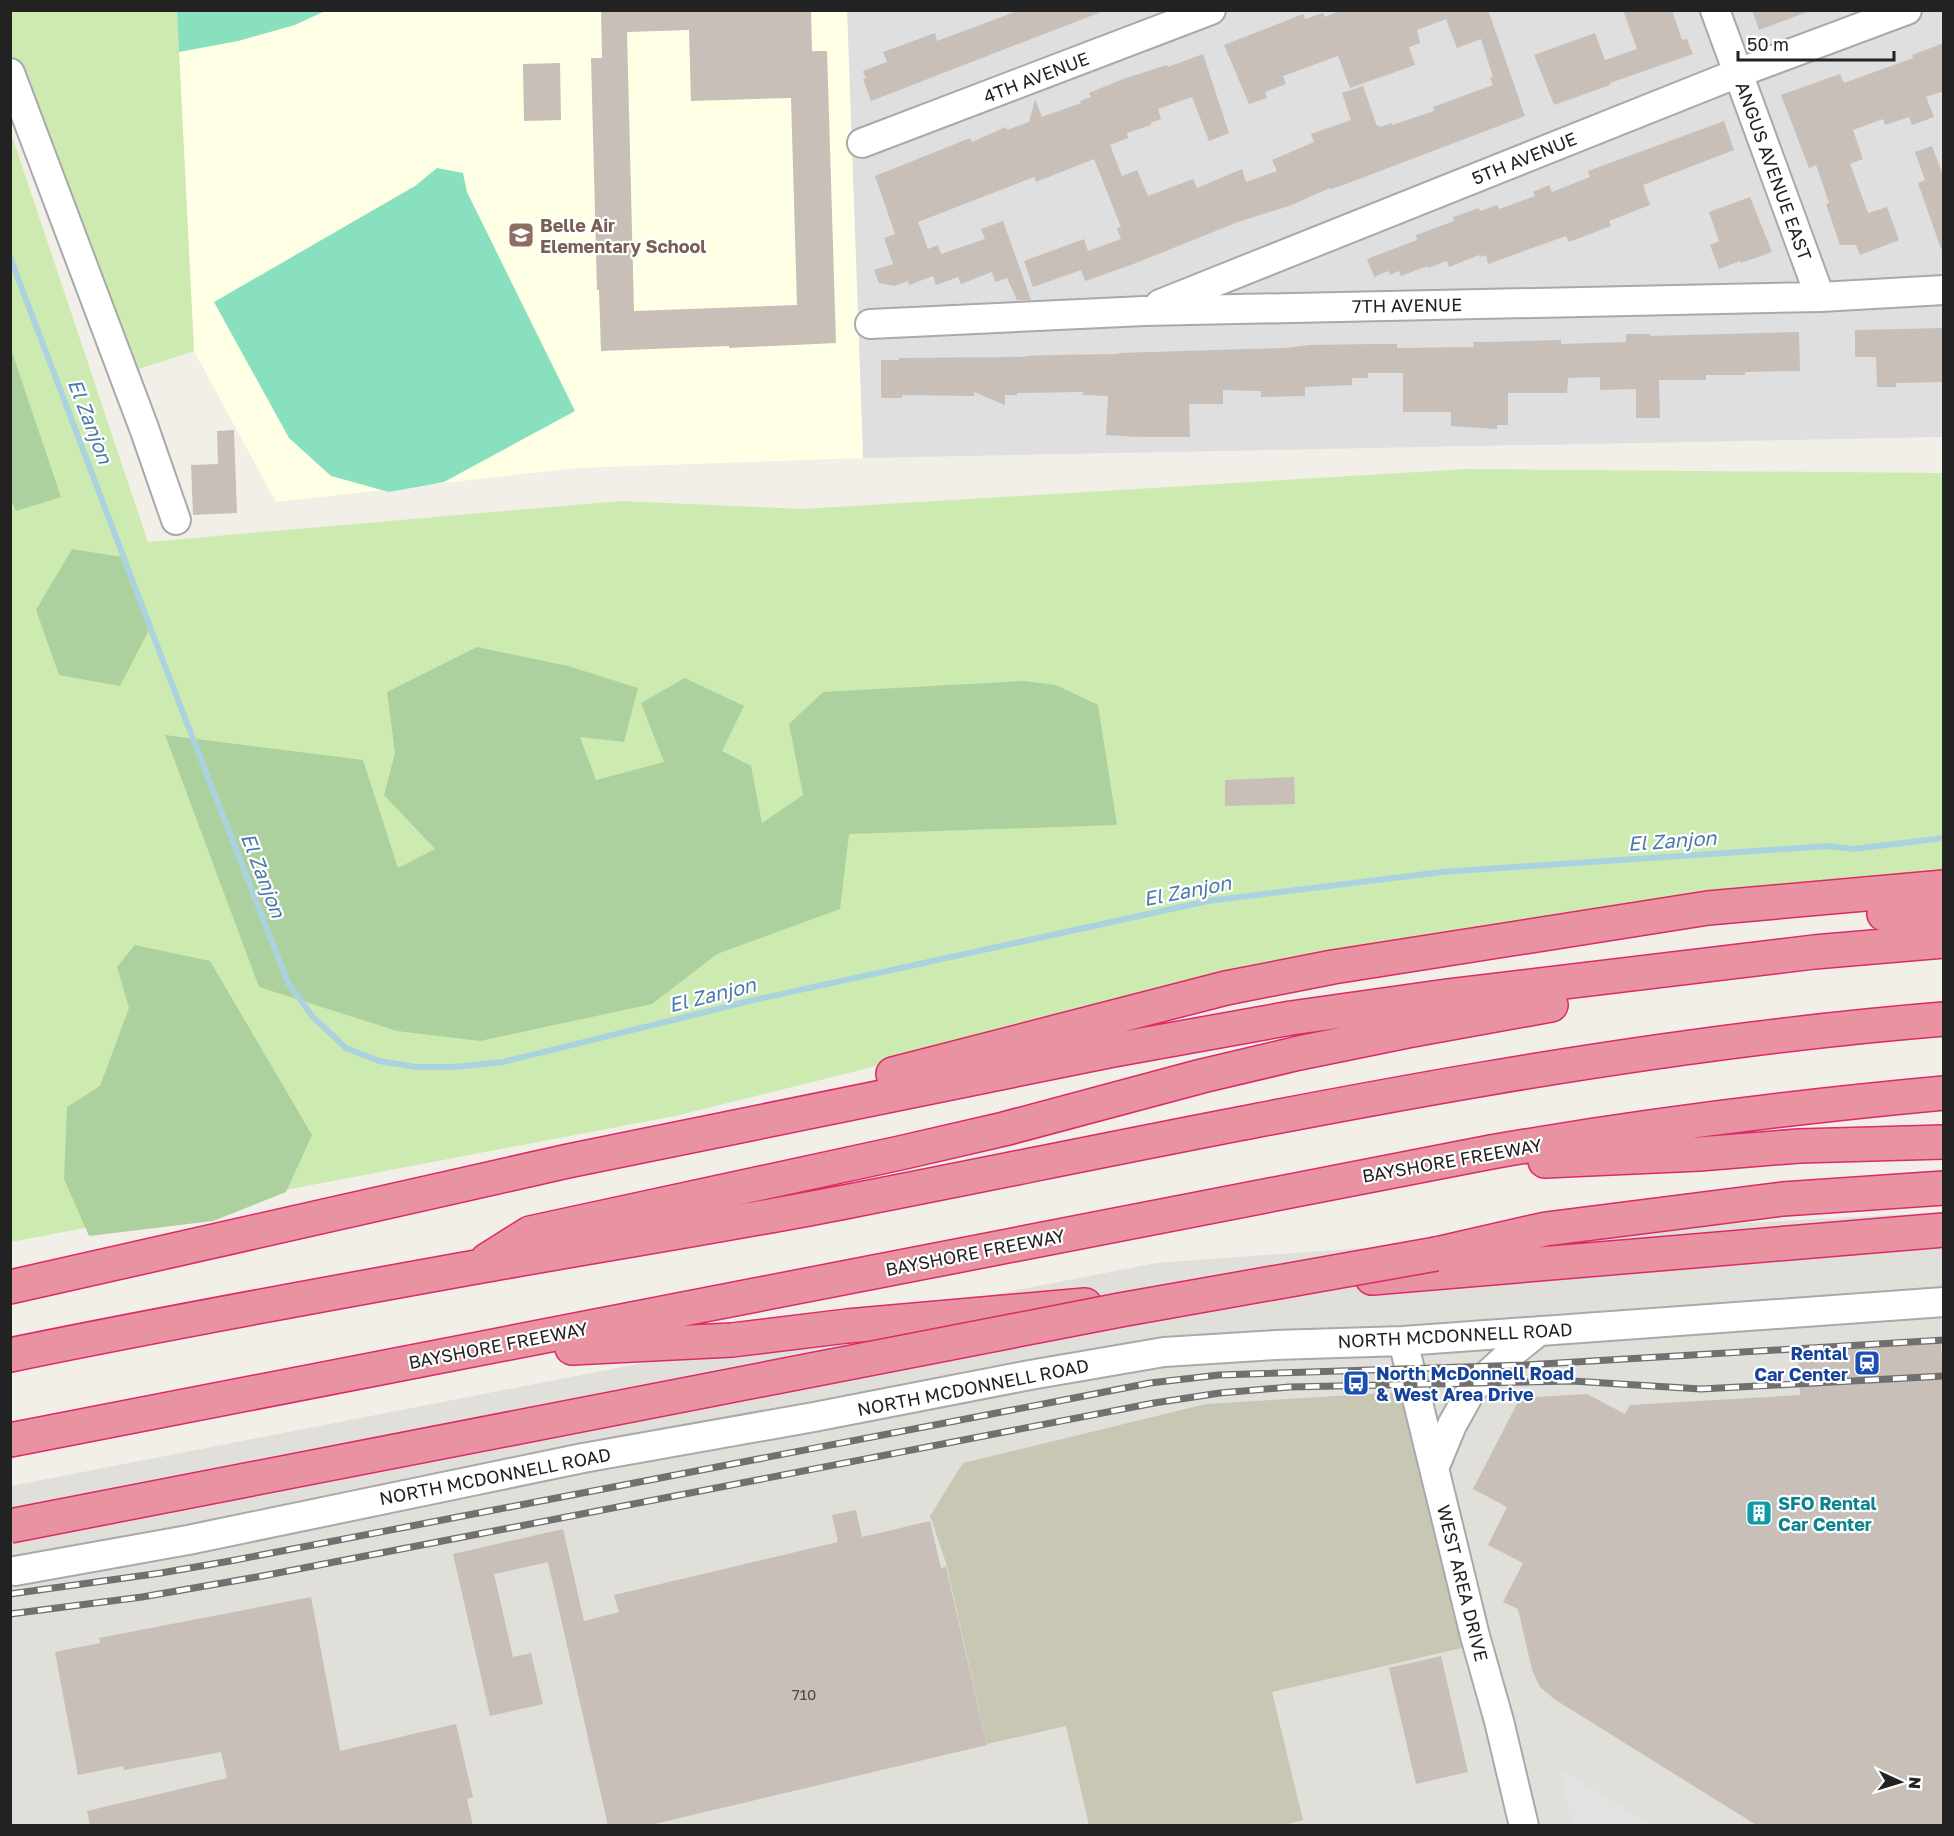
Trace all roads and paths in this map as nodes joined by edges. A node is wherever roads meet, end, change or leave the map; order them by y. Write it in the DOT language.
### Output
graph roads {
  1 [pos="1211,10"];
  2 [pos="1715,10"];
  3 [pos="1907,10"];
  4 [pos="10,73"];
  5 [pos="1738,73"];
  6 [pos="862,143"];
  7 [pos="1944,290"];
  8 [pos="1820,297"];
  9 [pos="1144,311"];
  10 [pos="870,324"];
  11 [pos="176,520"];
  12 [pos="1944,887"];
  13 [pos="1944,910"];
  14 [pos="1944,941"];
  15 [pos="1944,962"];
  16 [pos="1333,967"];
  17 [pos="1944,1019"];
  18 [pos="1944,1093"];
  19 [pos="1944,1142"];
  20 [pos="568,1161"];
  21 [pos="1408,1168"];
  22 [pos="1944,1188"];
  23 [pos="1869,1201"];
  24 [pos="1944,1206"];
  25 [pos="1944,1230"];
  26 [pos="476,1267"];
  27 [pos="10,1287"];
  28 [pos="1944,1302"];
  29 [pos="1539,1331"];
  30 [pos="1403,1341"];
  31 [pos="456,1354"];
  32 [pos="10,1355"];
  33 [pos="10,1440"];
  34 [pos="1434,1466"];
  35 [pos="10,1526"];
  36 [pos="12,1572"];
  37 [pos="1524,1826"];
  1 -- 6 [label="street, 4TH AVENUE"];
  2 -- 5 [label="street, ANGUS AVENUE EAST"];
  3 -- 5 [label="street, 5TH AVENUE"];
  4 -- 11 [label="street"];
  5 -- 8 [label="street, ANGUS AVENUE EAST"];
  5 -- 9 [label="street, 5TH AVENUE"];
  7 -- 8 [label="street, 7TH AVENUE"];
  8 -- 9 [label="street, 7TH AVENUE"];
  9 -- 10 [label="street, 7TH AVENUE"];
  12 -- 16 [label="highway"];
  13 -- 16 [label="highway"];
  14 -- 20 [label="highway"];
  15 -- 26 [label="highway"];
  16 -- 20 [label="highway"];
  17 -- 26 [label="highway"];
  18 -- 21 [label="highway, BAYSHORE FREEWAY"];
  19 -- 21 [label="highway"];
  20 -- 27 [label="highway"];
  21 -- 31 [label="highway, BAYSHORE FREEWAY"];
  22 -- 23 [label="highway"];
  23 -- 24 [label="highway"];
  23 -- 35 [label="highway, bridge"];
  25 -- 31 [label="highway"];
  26 -- 32 [label="highway"];
  28 -- 29 [label="street, NORTH MCDONNELL ROAD"];
  29 -- 30 [label="street, NORTH MCDONNELL ROAD"];
  29 -- 34 [label="street"];
  30 -- 34 [label="street, WEST AREA DRIVE"];
  30 -- 36 [label="street, NORTH MCDONNELL ROAD"];
  31 -- 33 [label="highway, BAYSHORE FREEWAY"];
  34 -- 37 [label="street, WEST AREA DRIVE"];
}
